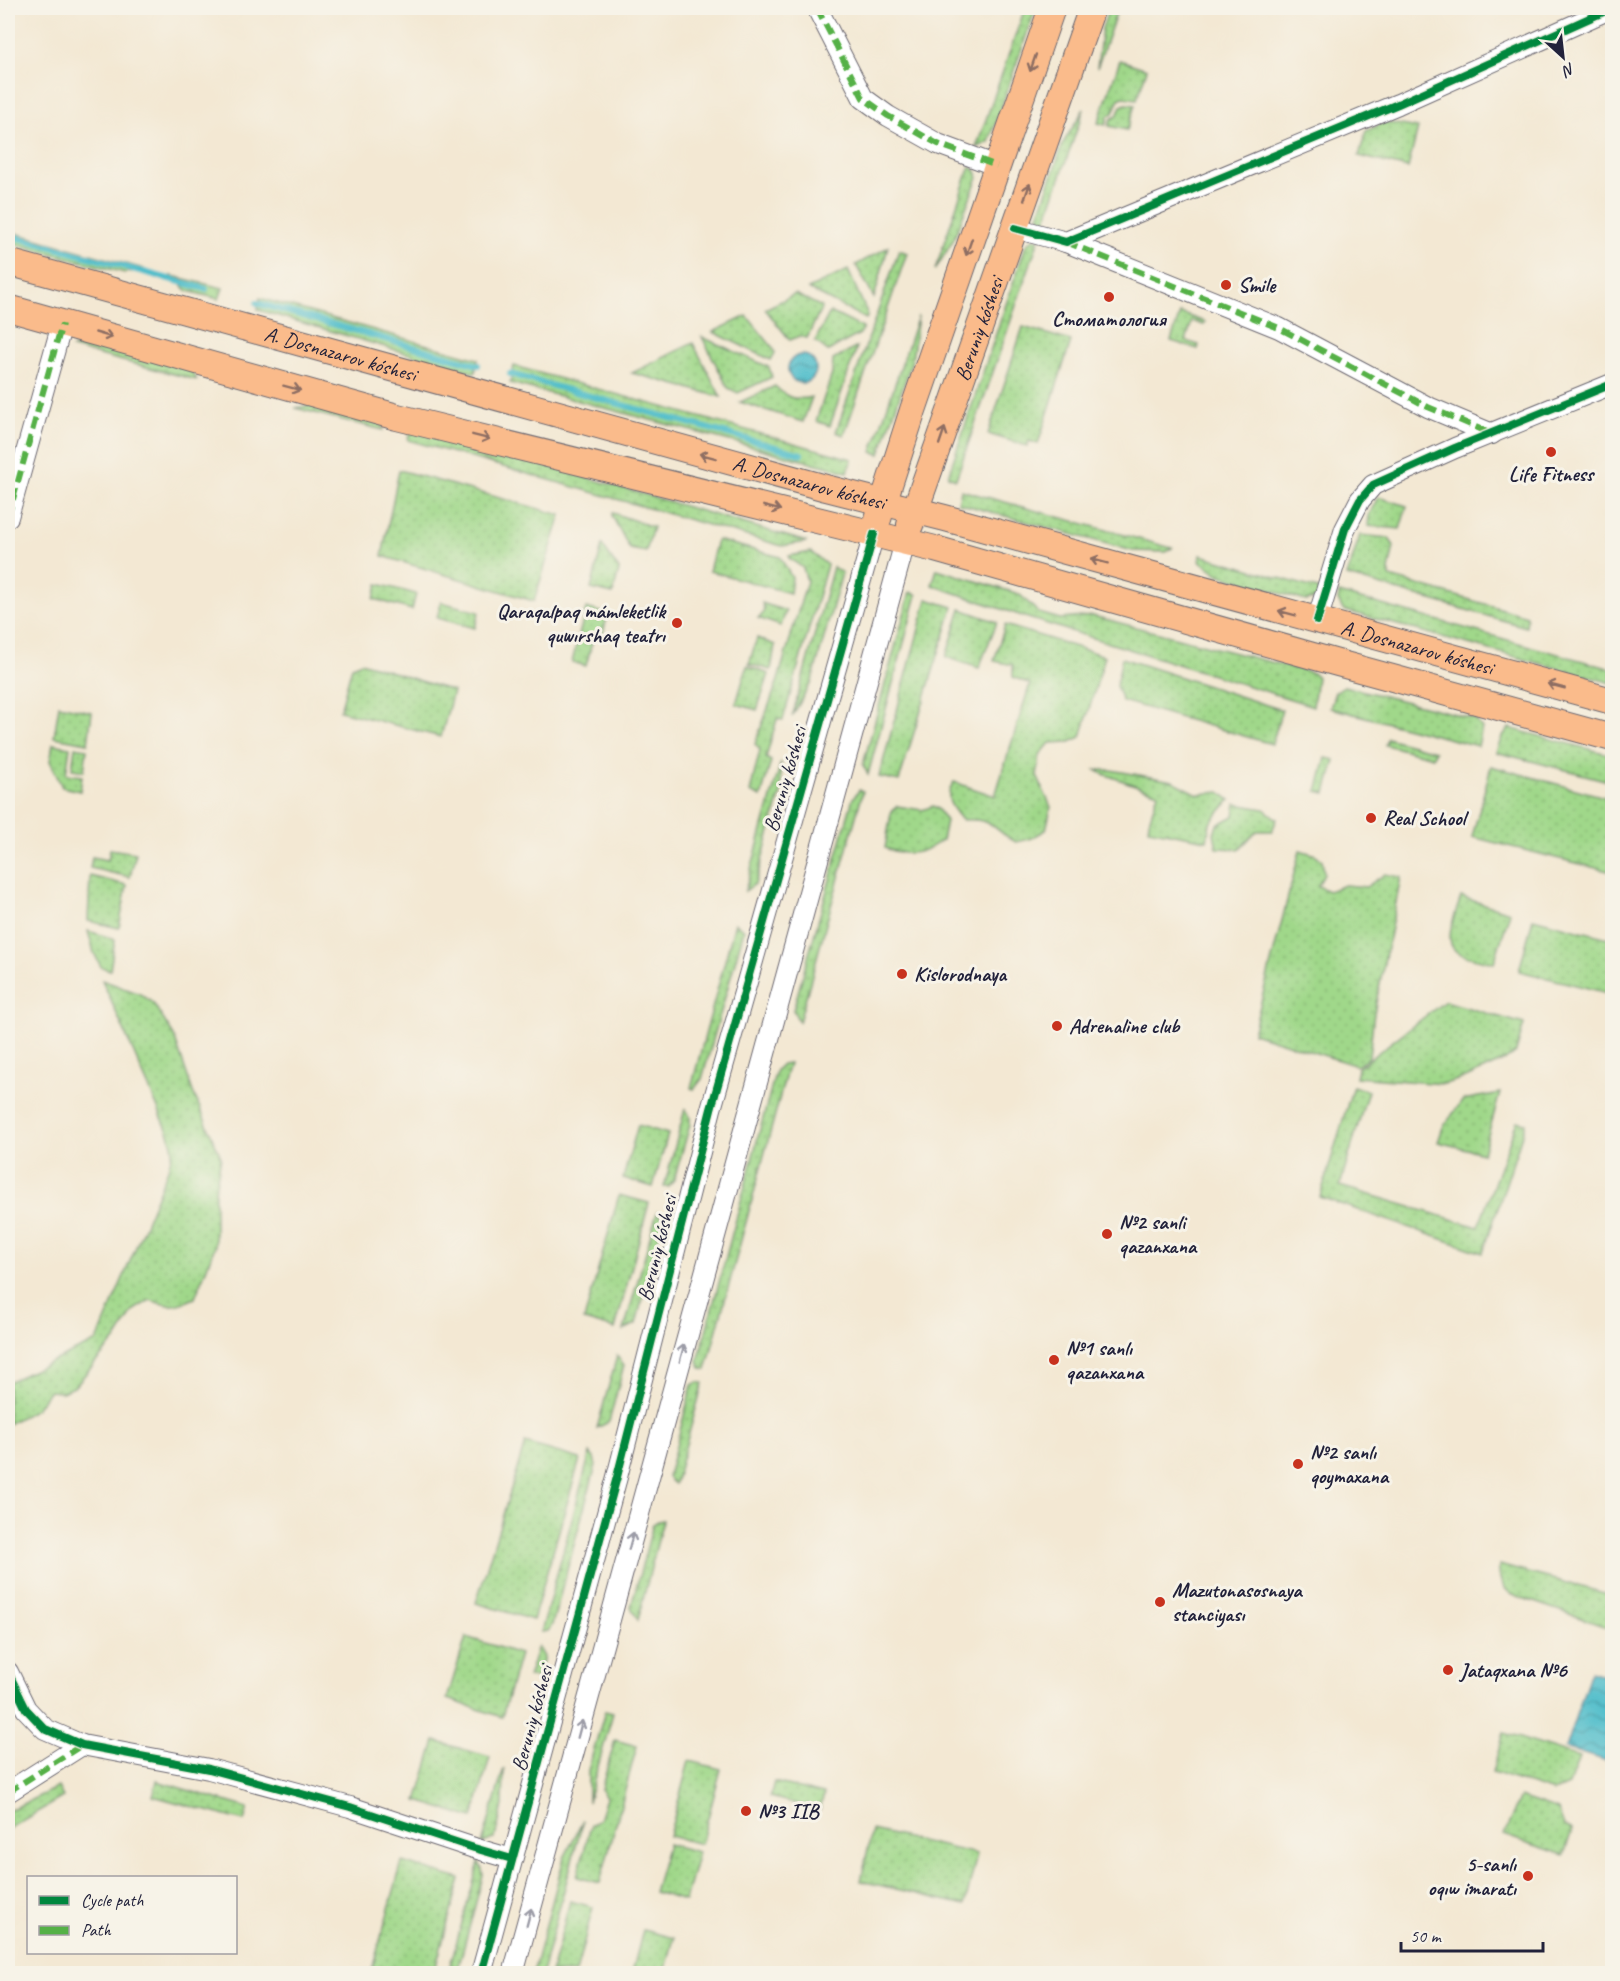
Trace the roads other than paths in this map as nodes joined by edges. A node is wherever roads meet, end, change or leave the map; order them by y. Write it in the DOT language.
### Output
graph roads {
  1 [pos="817,8"];
  2 [pos="1052,8"];
  3 [pos="1092,8"];
  4 [pos="1612,8"];
  5 [pos="997,166"];
  6 [pos="1015,228"];
  7 [pos="1066,242"];
  8 [pos="8,262"];
  9 [pos="8,308"];
  10 [pos="62,324"];
  11 [pos="1612,384"];
  12 [pos="1492,434"];
  13 [pos="897,458"];
  14 [pos="930,468"];
  15 [pos="826,488"];
  16 [pos="883,503"];
  17 [pos="915,511"];
  18 [pos="8,517"];
  19 [pos="820,521"];
  20 [pos="958,522"];
  21 [pos="874,534"];
  22 [pos="905,542"];
  23 [pos="949,552"];
  24 [pos="857,592"];
  25 [pos="889,602"];
  26 [pos="1317,621"];
  27 [pos="1612,701"];
  28 [pos="1612,738"];
  29 [pos="617,1477"];
  30 [pos="646,1484"];
  31 [pos="8,1672"];
  32 [pos="82,1745"];
  33 [pos="8,1792"];
  34 [pos="512,1859"];
  35 [pos="481,1974"];
  36 [pos="513,1974"];
  1 -- 5 [label="street"];
  2 -- 5 [label="main road, Beruniy kóshesi, one-way"];
  6 -- 3 [label="main road, Beruniy kóshesi, one-way"];
  4 -- 7 [label="street"];
  5 -- 13 [label="main road, Beruniy kóshesi, one-way"];
  6 -- 7 [label="street"];
  14 -- 6 [label="main road, Beruniy kóshesi, one-way"];
  7 -- 12 [label="street"];
  15 -- 8 [label="main road, A. Dosnazarov kóshesi, one-way"];
  9 -- 10 [label="main road, A. Dosnazarov kóshesi"];
  10 -- 18 [label="street"];
  10 -- 19 [label="main road, A. Dosnazarov kóshesi, one-way"];
  11 -- 12 [label="street"];
  12 -- 26 [label="street"];
  13 -- 14 [label="main road"];
  13 -- 16 [label="main road, Beruniy kóshesi"];
  14 -- 17 [label="main road, Beruniy kóshesi"];
  15 -- 16 [label="main road, A. Dosnazarov kóshesi"];
  15 -- 19 [label="main road"];
  16 -- 17 [label="main road, A. Dosnazarov kóshesi"];
  16 -- 21 [label="main road, Beruniy kóshesi"];
  17 -- 20 [label="main road, A. Dosnazarov kóshesi"];
  17 -- 22 [label="main road, Beruniy kóshesi"];
  19 -- 21 [label="main road, A. Dosnazarov kóshesi"];
  20 -- 23 [label="main road"];
  26 -- 20 [label="main road, A. Dosnazarov kóshesi, one-way"];
  21 -- 22 [label="main road, A. Dosnazarov kóshesi"];
  21 -- 24 [label="street, Beruniy kóshesi"];
  22 -- 23 [label="main road, A. Dosnazarov kóshesi"];
  22 -- 25 [label="street, Beruniy kóshesi"];
  23 -- 28 [label="main road, A. Dosnazarov kóshesi"];
  24 -- 25 [label="street"];
  24 -- 29 [label="street, Beruniy kóshesi"];
  30 -- 25 [label="street, Beruniy kóshesi, one-way"];
  27 -- 26 [label="main road, A. Dosnazarov kóshesi, one-way"];
  29 -- 30 [label="street"];
  29 -- 34 [label="street, Beruniy kóshesi"];
  36 -- 30 [label="street, Beruniy kóshesi, one-way"];
  31 -- 32 [label="street"];
  32 -- 33 [label="street"];
  32 -- 34 [label="street"];
  34 -- 35 [label="street, Beruniy kóshesi"];
}
